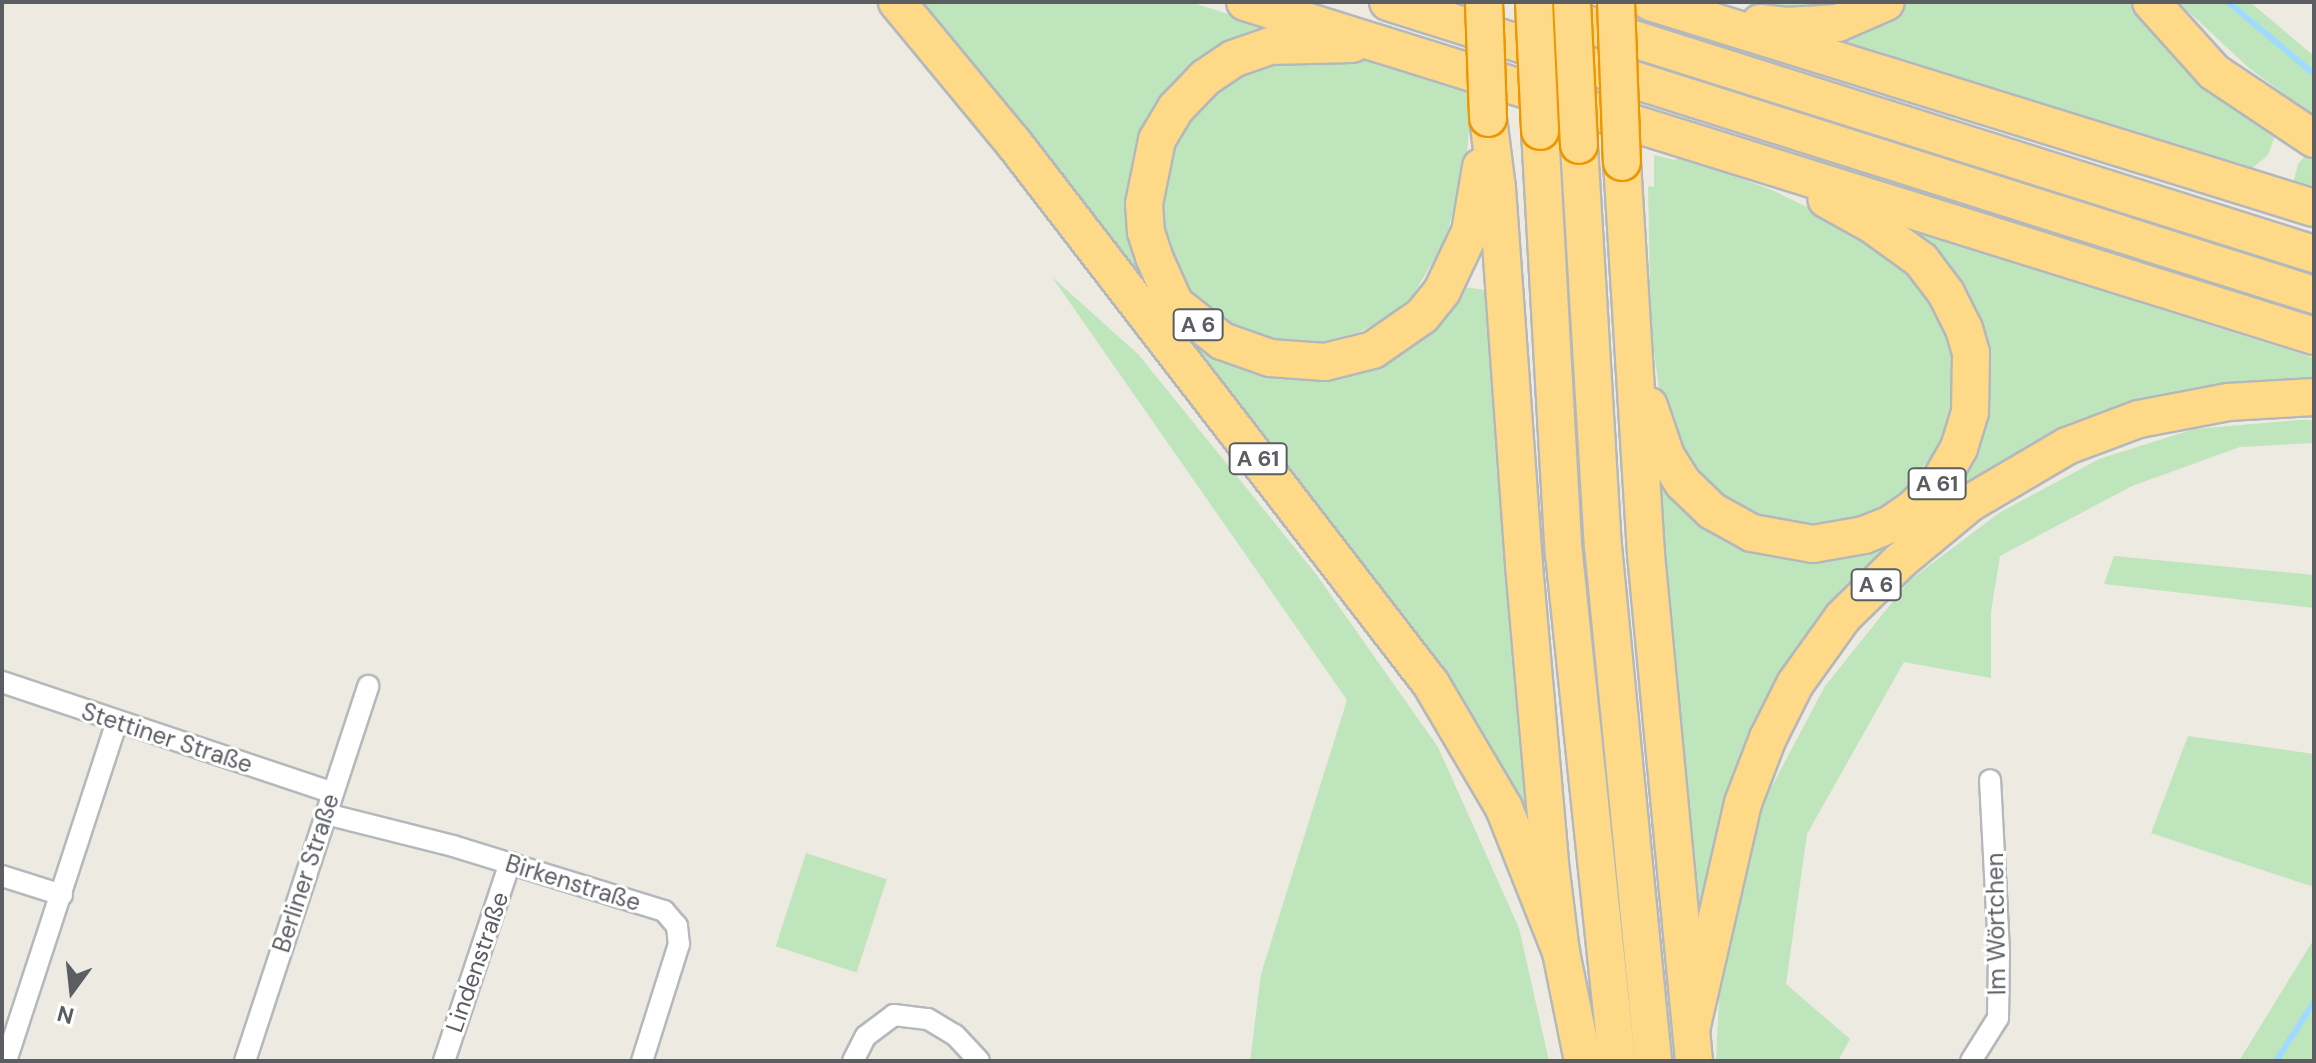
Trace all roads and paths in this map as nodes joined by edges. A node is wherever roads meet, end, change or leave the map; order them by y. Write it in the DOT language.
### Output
graph roads {
  1 [pos="897,2"];
  2 [pos="1245,2"];
  3 [pos="1388,2"];
  4 [pos="1484,2"];
  5 [pos="1518,2"];
  6 [pos="1534,2"];
  7 [pos="1572,2"];
  8 [pos="1616,2"];
  9 [pos="1650,2"];
  10 [pos="1886,2"];
  11 [pos="2151,2"];
  12 [pos="1714,22"];
  13 [pos="1373,42"];
  14 [pos="1488,118"];
  15 [pos="2314,139"];
  16 [pos="1762,163"];
  17 [pos="2314,208"];
  18 [pos="2314,254"];
  19 [pos="2314,295"];
  20 [pos="2314,336"];
  21 [pos="1632,352"];
  22 [pos="2314,397"];
  23 [pos="2,682"];
  24 [pos="368,686"];
  25 [pos="117,722"];
  26 [pos="1990,780"];
  27 [pos="333,793"];
  28 [pos="326,814"];
  29 [pos="510,863"];
  30 [pos="2,876"];
  31 [pos="62,895"];
  32 [pos="1561,952"];
  33 [pos="1692,1046"];
  34 [pos="6,1061"];
  35 [pos="245,1061"];
  36 [pos="444,1061"];
  37 [pos="642,1061"];
  38 [pos="853,1061"];
  39 [pos="979,1061"];
  40 [pos="1583,1061"];
  41 [pos="1617,1061"];
  42 [pos="1653,1061"];
  43 [pos="1971,1061"];
  1 -- 32 [label="highway, A 61"];
  2 -- 13 [label="highway"];
  3 -- 19 [label="highway"];
  4 -- 14 [label="highway, bridge"];
  5 -- 18 [label="highway"];
  6 -- 41 [label="highway, bridge"];
  7 -- 42 [label="highway, bridge"];
  8 -- 21 [label="highway, bridge"];
  9 -- 12 [label="highway"];
  10 -- 12 [label="highway"];
  11 -- 15 [label="highway"];
  12 -- 17 [label="highway"];
  13 -- 14 [label="highway, A 6"];
  13 -- 16 [label="highway"];
  14 -- 32 [label="highway, A 61"];
  16 -- 20 [label="highway"];
  16 -- 21 [label="highway, A 61"];
  21 -- 33 [label="highway"];
  22 -- 33 [label="highway, A 6"];
  23 -- 25 [label="street, Stettiner Straße"];
  24 -- 27 [label="street, Berliner Straße"];
  25 -- 27 [label="street, Stettiner Straße"];
  25 -- 31 [label="street"];
  26 -- 43 [label="street, Im Wörtchen"];
  27 -- 28 [label="street, Berliner Straße"];
  28 -- 29 [label="street, Birkenstraße"];
  28 -- 35 [label="street, Berliner Straße"];
  29 -- 36 [label="street, Lindenstraße"];
  29 -- 37 [label="street, Birkenstraße"];
  30 -- 31 [label="street"];
  31 -- 34 [label="street"];
  32 -- 40 [label="highway, A 61"];
  38 -- 39 [label="street"];
}
